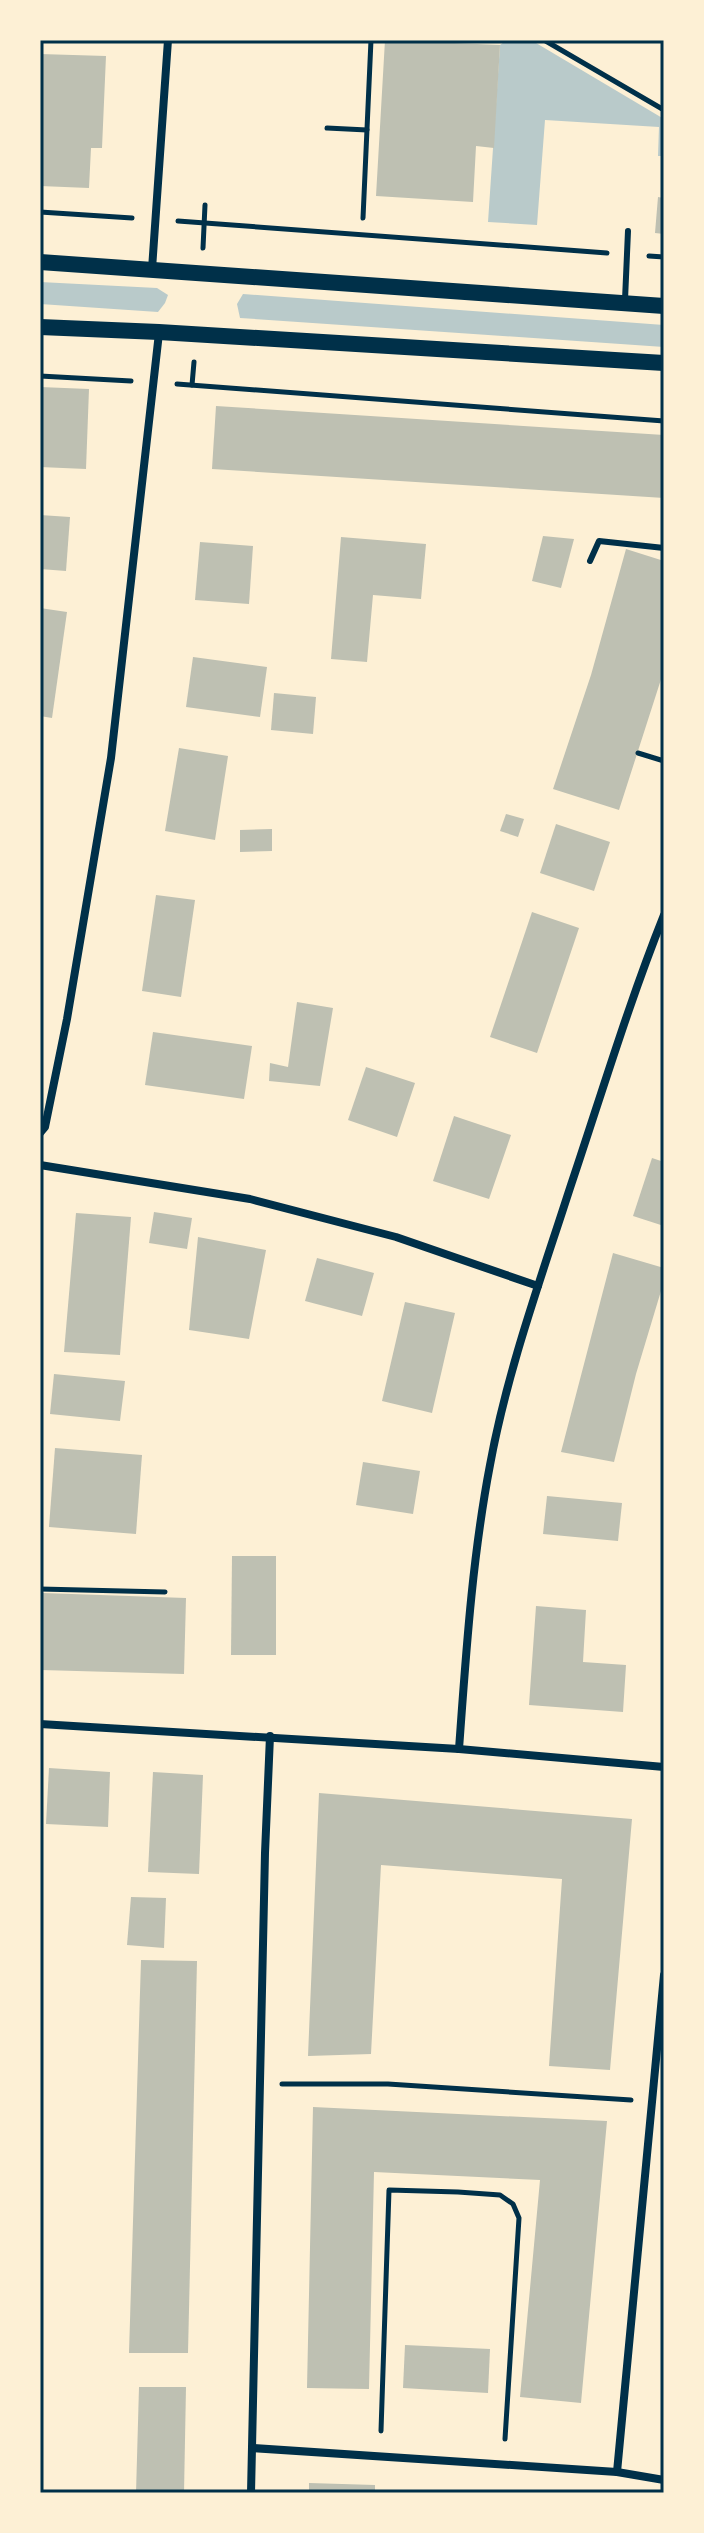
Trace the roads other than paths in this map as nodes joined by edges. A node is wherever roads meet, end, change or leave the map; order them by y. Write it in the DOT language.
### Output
graph roads {
  1 [pos="168,40"];
  2 [pos="628,231"];
  3 [pos="40,262"];
  4 [pos="152,270"];
  5 [pos="625,304"];
  6 [pos="664,306"];
  7 [pos="40,327"];
  8 [pos="159,332"];
  9 [pos="664,363"];
  10 [pos="664,548"];
  11 [pos="590,561"];
  12 [pos="664,915"];
  13 [pos="40,1133"];
  14 [pos="40,1165"];
  15 [pos="538,1286"];
  16 [pos="40,1724"];
  17 [pos="270,1736"];
  18 [pos="459,1749"];
  19 [pos="664,1767"];
  20 [pos="664,1975"];
  21 [pos="252,2448"];
  22 [pos="617,2472"];
  23 [pos="664,2480"];
  24 [pos="251,2493"];
  1 -- 4 [label="street"];
  2 -- 5 [label="lane"];
  3 -- 4 [label="main road"];
  4 -- 5 [label="main road"];
  5 -- 6 [label="main road"];
  7 -- 8 [label="main road"];
  8 -- 9 [label="main road"];
  8 -- 13 [label="street"];
  10 -- 11 [label="lane"];
  12 -- 15 [label="street"];
  14 -- 15 [label="street"];
  15 -- 18 [label="street"];
  16 -- 17 [label="street"];
  17 -- 18 [label="street"];
  17 -- 21 [label="street"];
  18 -- 19 [label="street"];
  20 -- 22 [label="street"];
  21 -- 22 [label="street"];
  21 -- 24 [label="street"];
  22 -- 23 [label="street"];
}
